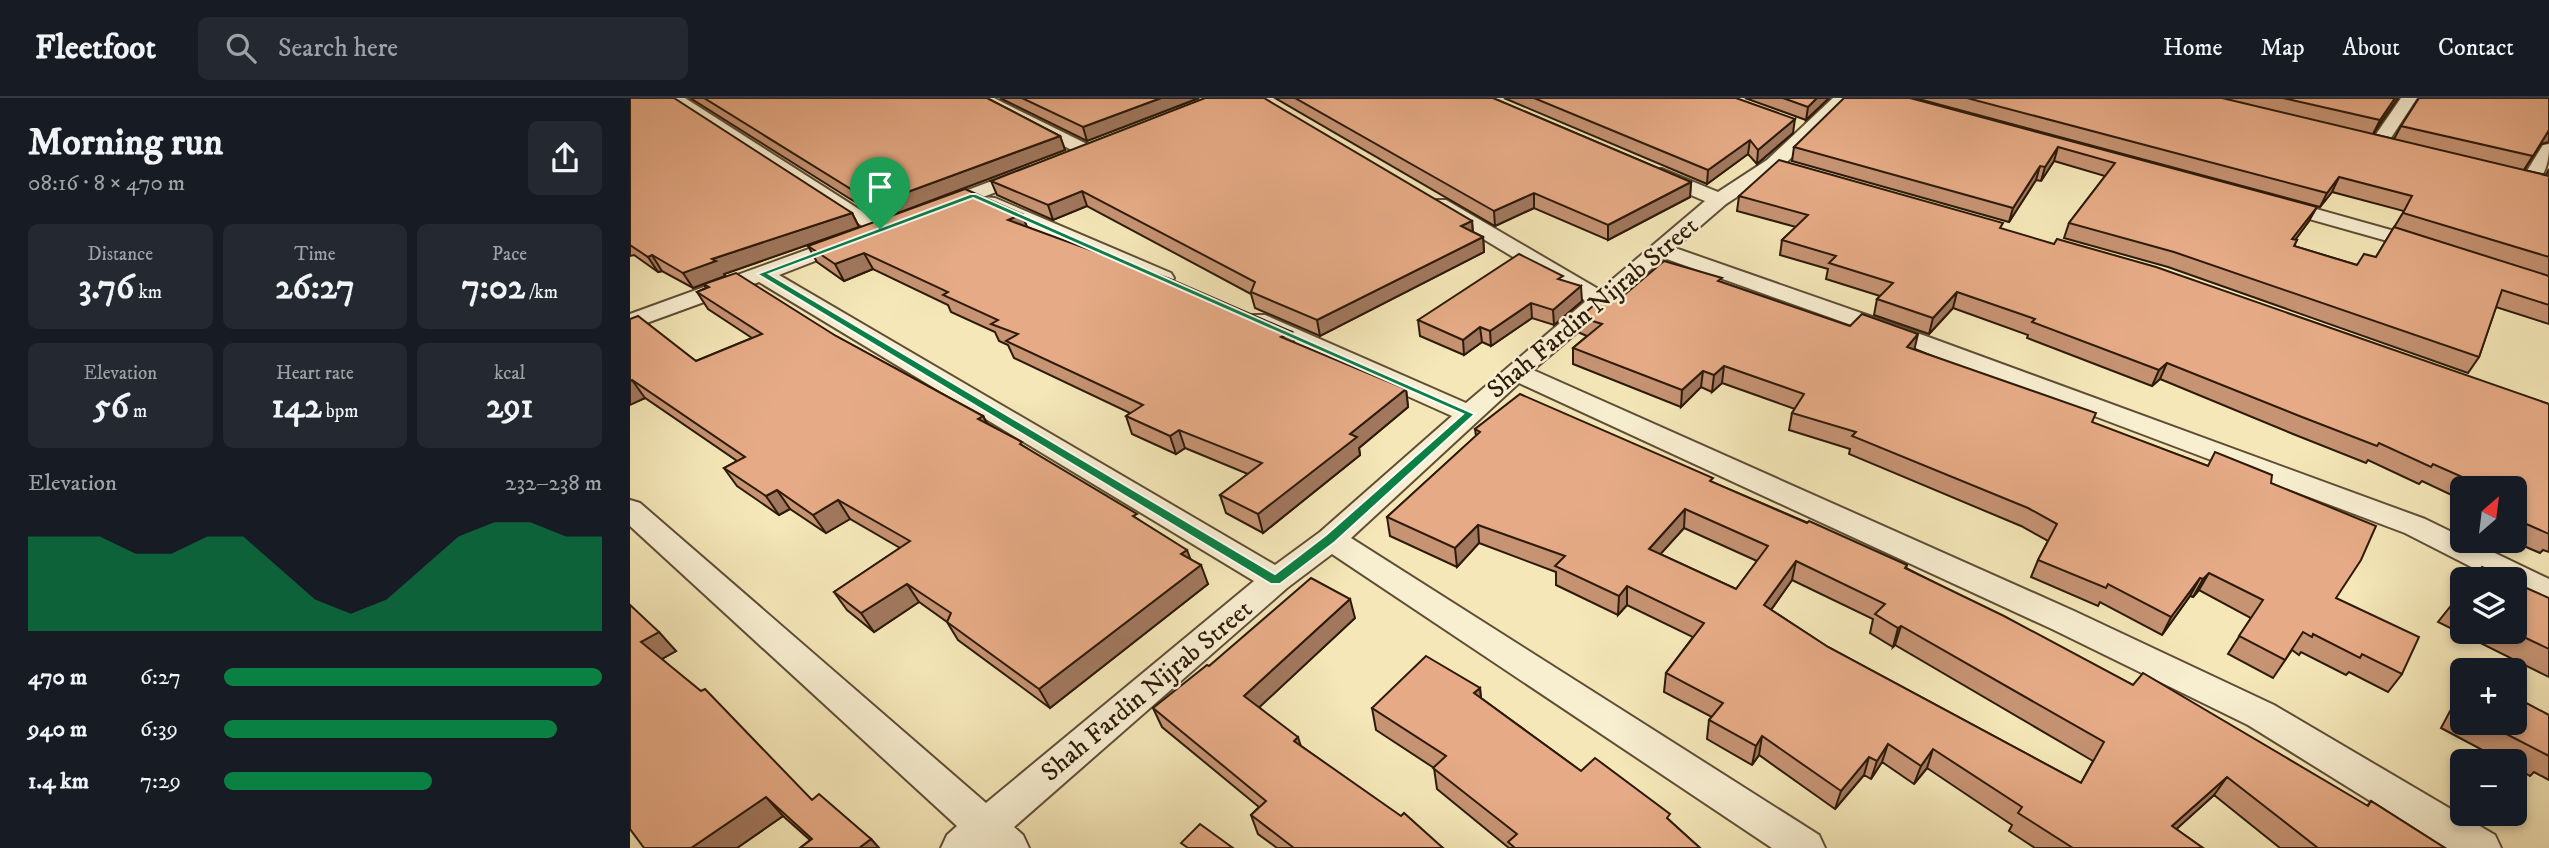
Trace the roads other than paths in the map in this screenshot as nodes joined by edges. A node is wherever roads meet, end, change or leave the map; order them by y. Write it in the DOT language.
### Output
graph roads {
  1 [pos="674,98"];
  2 [pos="981,98"];
  3 [pos="1843,98"];
  4 [pos="2409,98"];
  5 [pos="1111,141"];
  6 [pos="2401,148"];
  7 [pos="2549,149"];
  8 [pos="1087,151"];
  9 [pos="1634,164"];
  10 [pos="2533,180"];
  11 [pos="973,195"];
  12 [pos="1425,196"];
  13 [pos="1719,200"];
  14 [pos="2263,201"];
  15 [pos="926,212"];
  16 [pos="903,220"];
  17 [pos="880,229"];
  18 [pos="2436,249"];
  19 [pos="1662,250"];
  20 [pos="762,274"];
  21 [pos="1177,285"];
  22 [pos="1603,301"];
  23 [pos="1241,313"];
  24 [pos="630,322"];
  25 [pos="1516,372"];
  26 [pos="1470,414"];
  27 [pos="630,510"];
  28 [pos="1331,538"];
  29 [pos="1276,580"];
  30 [pos="2549,593"];
  31 [pos="985,841"];
  32 [pos="1805,848"];
  33 [pos="2480,848"];
  1 -- 17 [label="street"];
  2 -- 8 [label="street"];
  3 -- 13 [label="street, Shah Fardin Nijrab Street"];
  4 -- 6 [label="street"];
  5 -- 8 [label="street"];
  7 -- 10 [label="street"];
  8 -- 11 [label="street"];
  9 -- 13 [label="street"];
  11 -- 15 [label="street"];
  11 -- 21 [label="street"];
  12 -- 22 [label="street"];
  13 -- 19 [label="street, Shah Fardin Nijrab Street"];
  14 -- 18 [label="street"];
  16 -- 17 [label="street"];
  17 -- 20 [label="street"];
  19 -- 22 [label="street, Shah Fardin Nijrab Street"];
  19 -- 30 [label="street"];
  20 -- 24 [label="street"];
  20 -- 29 [label="street"];
  22 -- 25 [label="street, Shah Fardin Nijrab Street"];
  23 -- 26 [label="street"];
  25 -- 26 [label="street, Shah Fardin Nijrab Street"];
  25 -- 33 [label="street"];
  26 -- 28 [label="street, Shah Fardin Nijrab Street"];
  27 -- 31 [label="street"];
  28 -- 29 [label="street, Shah Fardin Nijrab Street"];
  28 -- 32 [label="street"];
  29 -- 31 [label="street, Shah Fardin Nijrab Street"];
}
